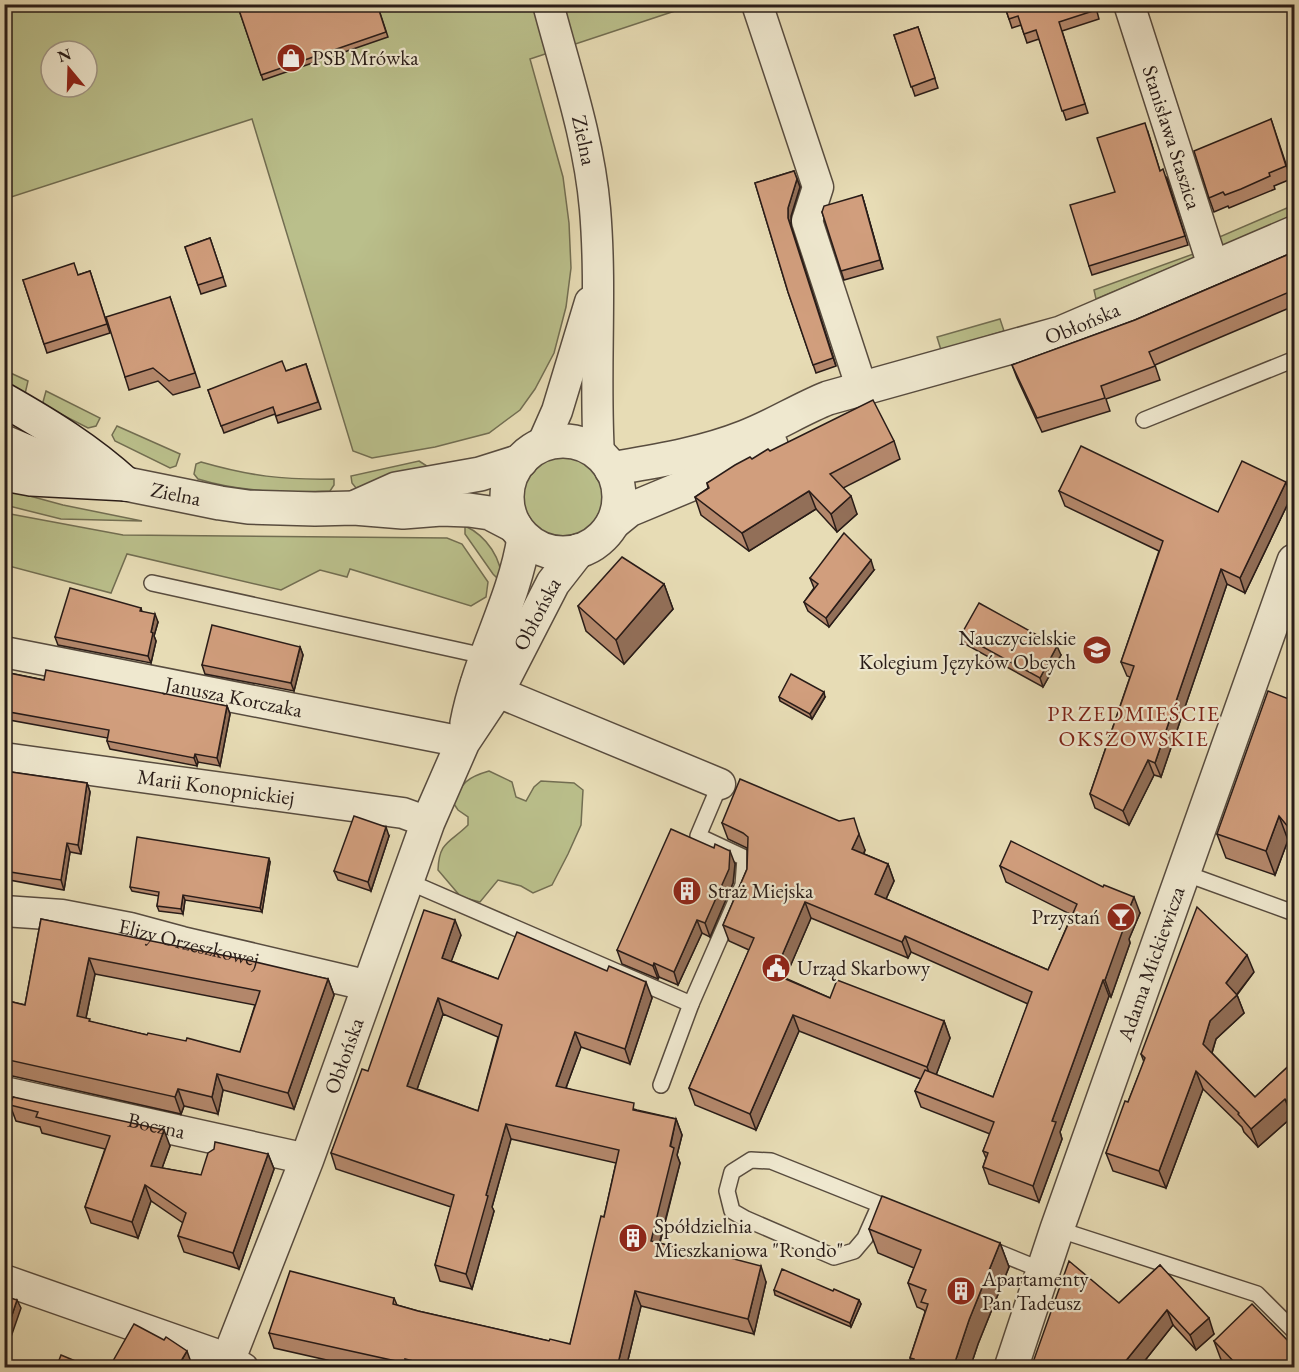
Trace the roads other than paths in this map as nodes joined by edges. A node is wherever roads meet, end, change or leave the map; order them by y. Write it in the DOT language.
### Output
graph roads {
  1 [pos="548,4"];
  2 [pos="757,4"];
  3 [pos="1129,4"];
  4 [pos="1294,233"];
  5 [pos="1214,268"];
  6 [pos="598,279"];
  7 [pos="1293,362"];
  8 [pos="862,389"];
  9 [pos="4,400"];
  10 [pos="1144,420"];
  11 [pos="4,442"];
  12 [pos="531,453"];
  13 [pos="605,462"];
  14 [pos="4,474"];
  15 [pos="126,484"];
  16 [pos="354,508"];
  17 [pos="613,524"];
  18 [pos="520,532"];
  19 [pos="578,551"];
  20 [pos="1294,561"];
  21 [pos="152,583"];
  22 [pos="4,652"];
  23 [pos="493,674"];
  24 [pos="463,742"];
  25 [pos="4,758"];
  26 [pos="720,784"];
  27 [pos="428,822"];
  28 [pos="1184,873"];
  29 [pos="407,881"];
  30 [pos="4,911"];
  31 [pos="1294,913"];
  32 [pos="370,986"];
  33 [pos="691,1004"];
  34 [pos="661,1085"];
  35 [pos="4,1092"];
  36 [pos="307,1159"];
  37 [pos="880,1204"];
  38 [pos="912,1218"];
  39 [pos="1057,1229"];
  40 [pos="966,1239"];
  41 [pos="1044,1270"];
  42 [pos="4,1280"];
  43 [pos="1294,1331"];
  44 [pos="233,1366"];
  45 [pos="1011,1368"];
  1 -- 6 [label="street, Zielna"];
  2 -- 8 [label="street"];
  3 -- 5 [label="street, Stanisława Staszica"];
  4 -- 5 [label="street, Obłońska"];
  5 -- 8 [label="street, Obłońska"];
  6 -- 12 [label="street, Zielna"];
  6 -- 13 [label="street, Zielna"];
  7 -- 10 [label="lane"];
  8 -- 13 [label="street, Obłońska"];
  8 -- 17 [label="street, Obłońska"];
  9 -- 15 [label="street"];
  11 -- 15 [label="street, Zielna"];
  12 -- 13 [label="street"];
  12 -- 16 [label="street, Zielna"];
  12 -- 18 [label="street"];
  13 -- 17 [label="street"];
  14 -- 15 [label="street"];
  15 -- 16 [label="street, Zielna"];
  16 -- 18 [label="street, Zielna"];
  17 -- 19 [label="street"];
  18 -- 19 [label="street"];
  18 -- 23 [label="street, Obłońska"];
  19 -- 23 [label="street, Obłońska"];
  20 -- 28 [label="street, Adama Mickiewicza"];
  21 -- 23 [label="lane"];
  22 -- 24 [label="street, Janusza Korczaka"];
  23 -- 24 [label="street, Obłońska"];
  23 -- 26 [label="street"];
  24 -- 27 [label="street, Obłońska"];
  25 -- 27 [label="street, Marii Konopnickiej"];
  26 -- 33 [label="lane"];
  27 -- 29 [label="street, Obłońska"];
  28 -- 31 [label="lane"];
  28 -- 39 [label="street, Adama Mickiewicza"];
  29 -- 32 [label="street, Obłońska"];
  29 -- 33 [label="lane"];
  30 -- 32 [label="street, Elizy Orzeszkowej"];
  32 -- 36 [label="street, Obłońska"];
  33 -- 34 [label="lane"];
  35 -- 36 [label="street, Boczna"];
  36 -- 44 [label="street, Obłońska"];
  37 -- 37 [label="lane"];
  37 -- 38 [label="lane"];
  39 -- 41 [label="street, Adama Mickiewicza"];
  39 -- 43 [label="lane"];
  40 -- 41 [label="lane"];
  41 -- 45 [label="street, Adama Mickiewicza"];
  42 -- 44 [label="street"];
}
